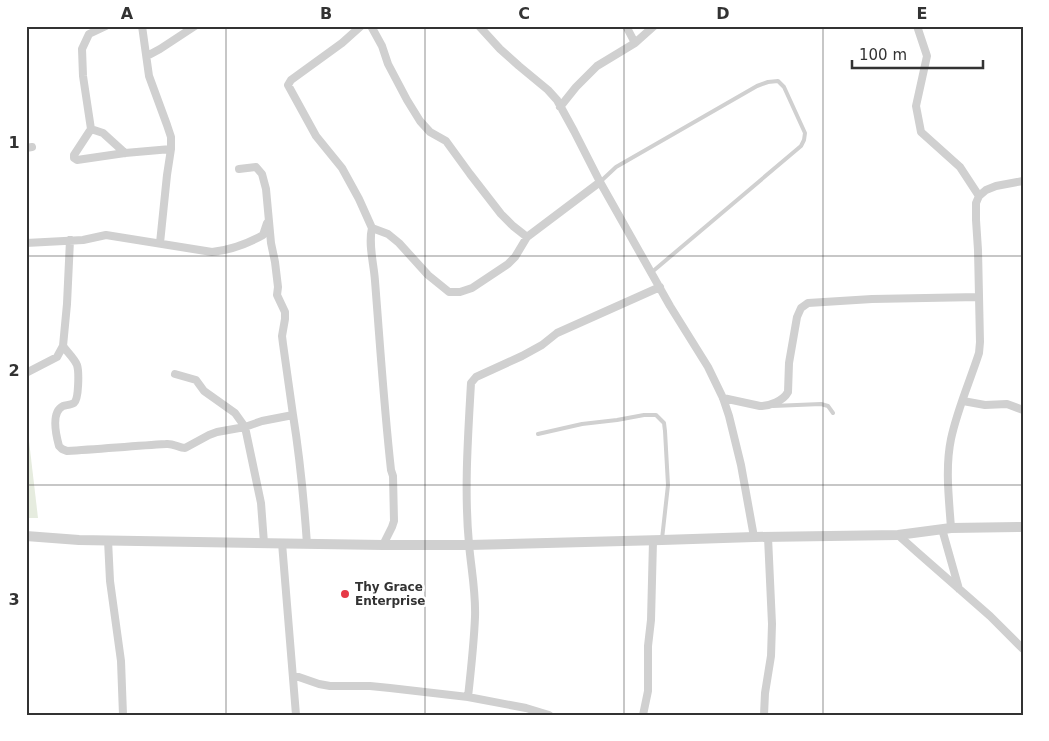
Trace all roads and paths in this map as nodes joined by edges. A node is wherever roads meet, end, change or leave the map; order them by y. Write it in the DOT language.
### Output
graph roads {
  1 [pos="106,26"];
  2 [pos="142,26"];
  3 [pos="195,26"];
  4 [pos="361,26"];
  5 [pos="371,26"];
  6 [pos="479,26"];
  7 [pos="626,26"];
  8 [pos="654,26"];
  9 [pos="917,26"];
  10 [pos="634,43"];
  11 [pos="147,56"];
  12 [pos="560,107"];
  13 [pos="91,129"];
  14 [pos="171,149"];
  15 [pos="125,153"];
  16 [pos="239,169"];
  17 [pos="1023,181"];
  18 [pos="600,182"];
  19 [pos="979,196"];
  20 [pos="269,219"];
  21 [pos="372,228"];
  22 [pos="527,237"];
  23 [pos="70,240"];
  24 [pos="26,243"];
  25 [pos="160,243"];
  26 [pos="652,272"];
  27 [pos="660,288"];
  28 [pos="979,297"];
  29 [pos="63,346"];
  30 [pos="26,373"];
  31 [pos="175,374"];
  32 [pos="723,398"];
  33 [pos="963,401"];
  34 [pos="765,406"];
  35 [pos="1023,410"];
  36 [pos="833,413"];
  37 [pos="292,415"];
  38 [pos="246,427"];
  39 [pos="538,434"];
  40 [pos="1023,527"];
  41 [pos="946,529"];
  42 [pos="898,535"];
  43 [pos="26,536"];
  44 [pos="754,537"];
  45 [pos="768,537"];
  46 [pos="108,540"];
  47 [pos="657,540"];
  48 [pos="264,543"];
  49 [pos="282,543"];
  50 [pos="307,544"];
  51 [pos="383,545"];
  52 [pos="469,545"];
  53 [pos="959,589"];
  54 [pos="1023,649"];
  55 [pos="293,675"];
  56 [pos="468,697"];
  57 [pos="124,715"];
  58 [pos="296,715"];
  59 [pos="550,715"];
  60 [pos="644,715"];
  61 [pos="764,715"];
  1 -- 13 [label="street"];
  2 -- 11 [label="street"];
  3 -- 11 [label="street"];
  4 -- 21 [label="street"];
  5 -- 22 [label="street"];
  6 -- 12 [label="street"];
  7 -- 10 [label="street"];
  8 -- 10 [label="street"];
  9 -- 19 [label="street"];
  10 -- 12 [label="street"];
  11 -- 14 [label="street"];
  12 -- 18 [label="street"];
  13 -- 15 [label="street"];
  13 -- 15 [label="street"];
  14 -- 15 [label="street"];
  14 -- 25 [label="street"];
  16 -- 20 [label="street"];
  17 -- 19 [label="street"];
  18 -- 22 [label="street"];
  18 -- 26 [label="street"];
  18 -- 26 [label="lane"];
  19 -- 28 [label="street"];
  20 -- 25 [label="street"];
  20 -- 37 [label="street"];
  21 -- 22 [label="street"];
  21 -- 51 [label="street"];
  23 -- 24 [label="street"];
  23 -- 25 [label="street"];
  23 -- 29 [label="street"];
  26 -- 27 [label="street"];
  27 -- 32 [label="street"];
  27 -- 52 [label="street"];
  28 -- 33 [label="street"];
  28 -- 34 [label="street"];
  29 -- 30 [label="street"];
  29 -- 38 [label="street"];
  31 -- 38 [label="street"];
  32 -- 34 [label="street"];
  32 -- 44 [label="street"];
  33 -- 35 [label="street"];
  33 -- 41 [label="street"];
  34 -- 36 [label="lane"];
  37 -- 38 [label="street"];
  37 -- 50 [label="street"];
  38 -- 48 [label="street"];
  39 -- 47 [label="lane"];
  40 -- 41 [label="street"];
  41 -- 42 [label="street"];
  41 -- 53 [label="street"];
  42 -- 45 [label="street"];
  42 -- 53 [label="street"];
  43 -- 46 [label="street"];
  44 -- 45 [label="street"];
  44 -- 47 [label="street"];
  45 -- 61 [label="street"];
  46 -- 48 [label="street"];
  46 -- 57 [label="street"];
  47 -- 52 [label="street"];
  47 -- 60 [label="street"];
  48 -- 49 [label="street"];
  49 -- 50 [label="street"];
  49 -- 55 [label="street"];
  50 -- 51 [label="street"];
  51 -- 52 [label="street"];
  52 -- 56 [label="street"];
  53 -- 54 [label="street"];
  55 -- 56 [label="street"];
  55 -- 58 [label="street"];
  56 -- 59 [label="street"];
}
